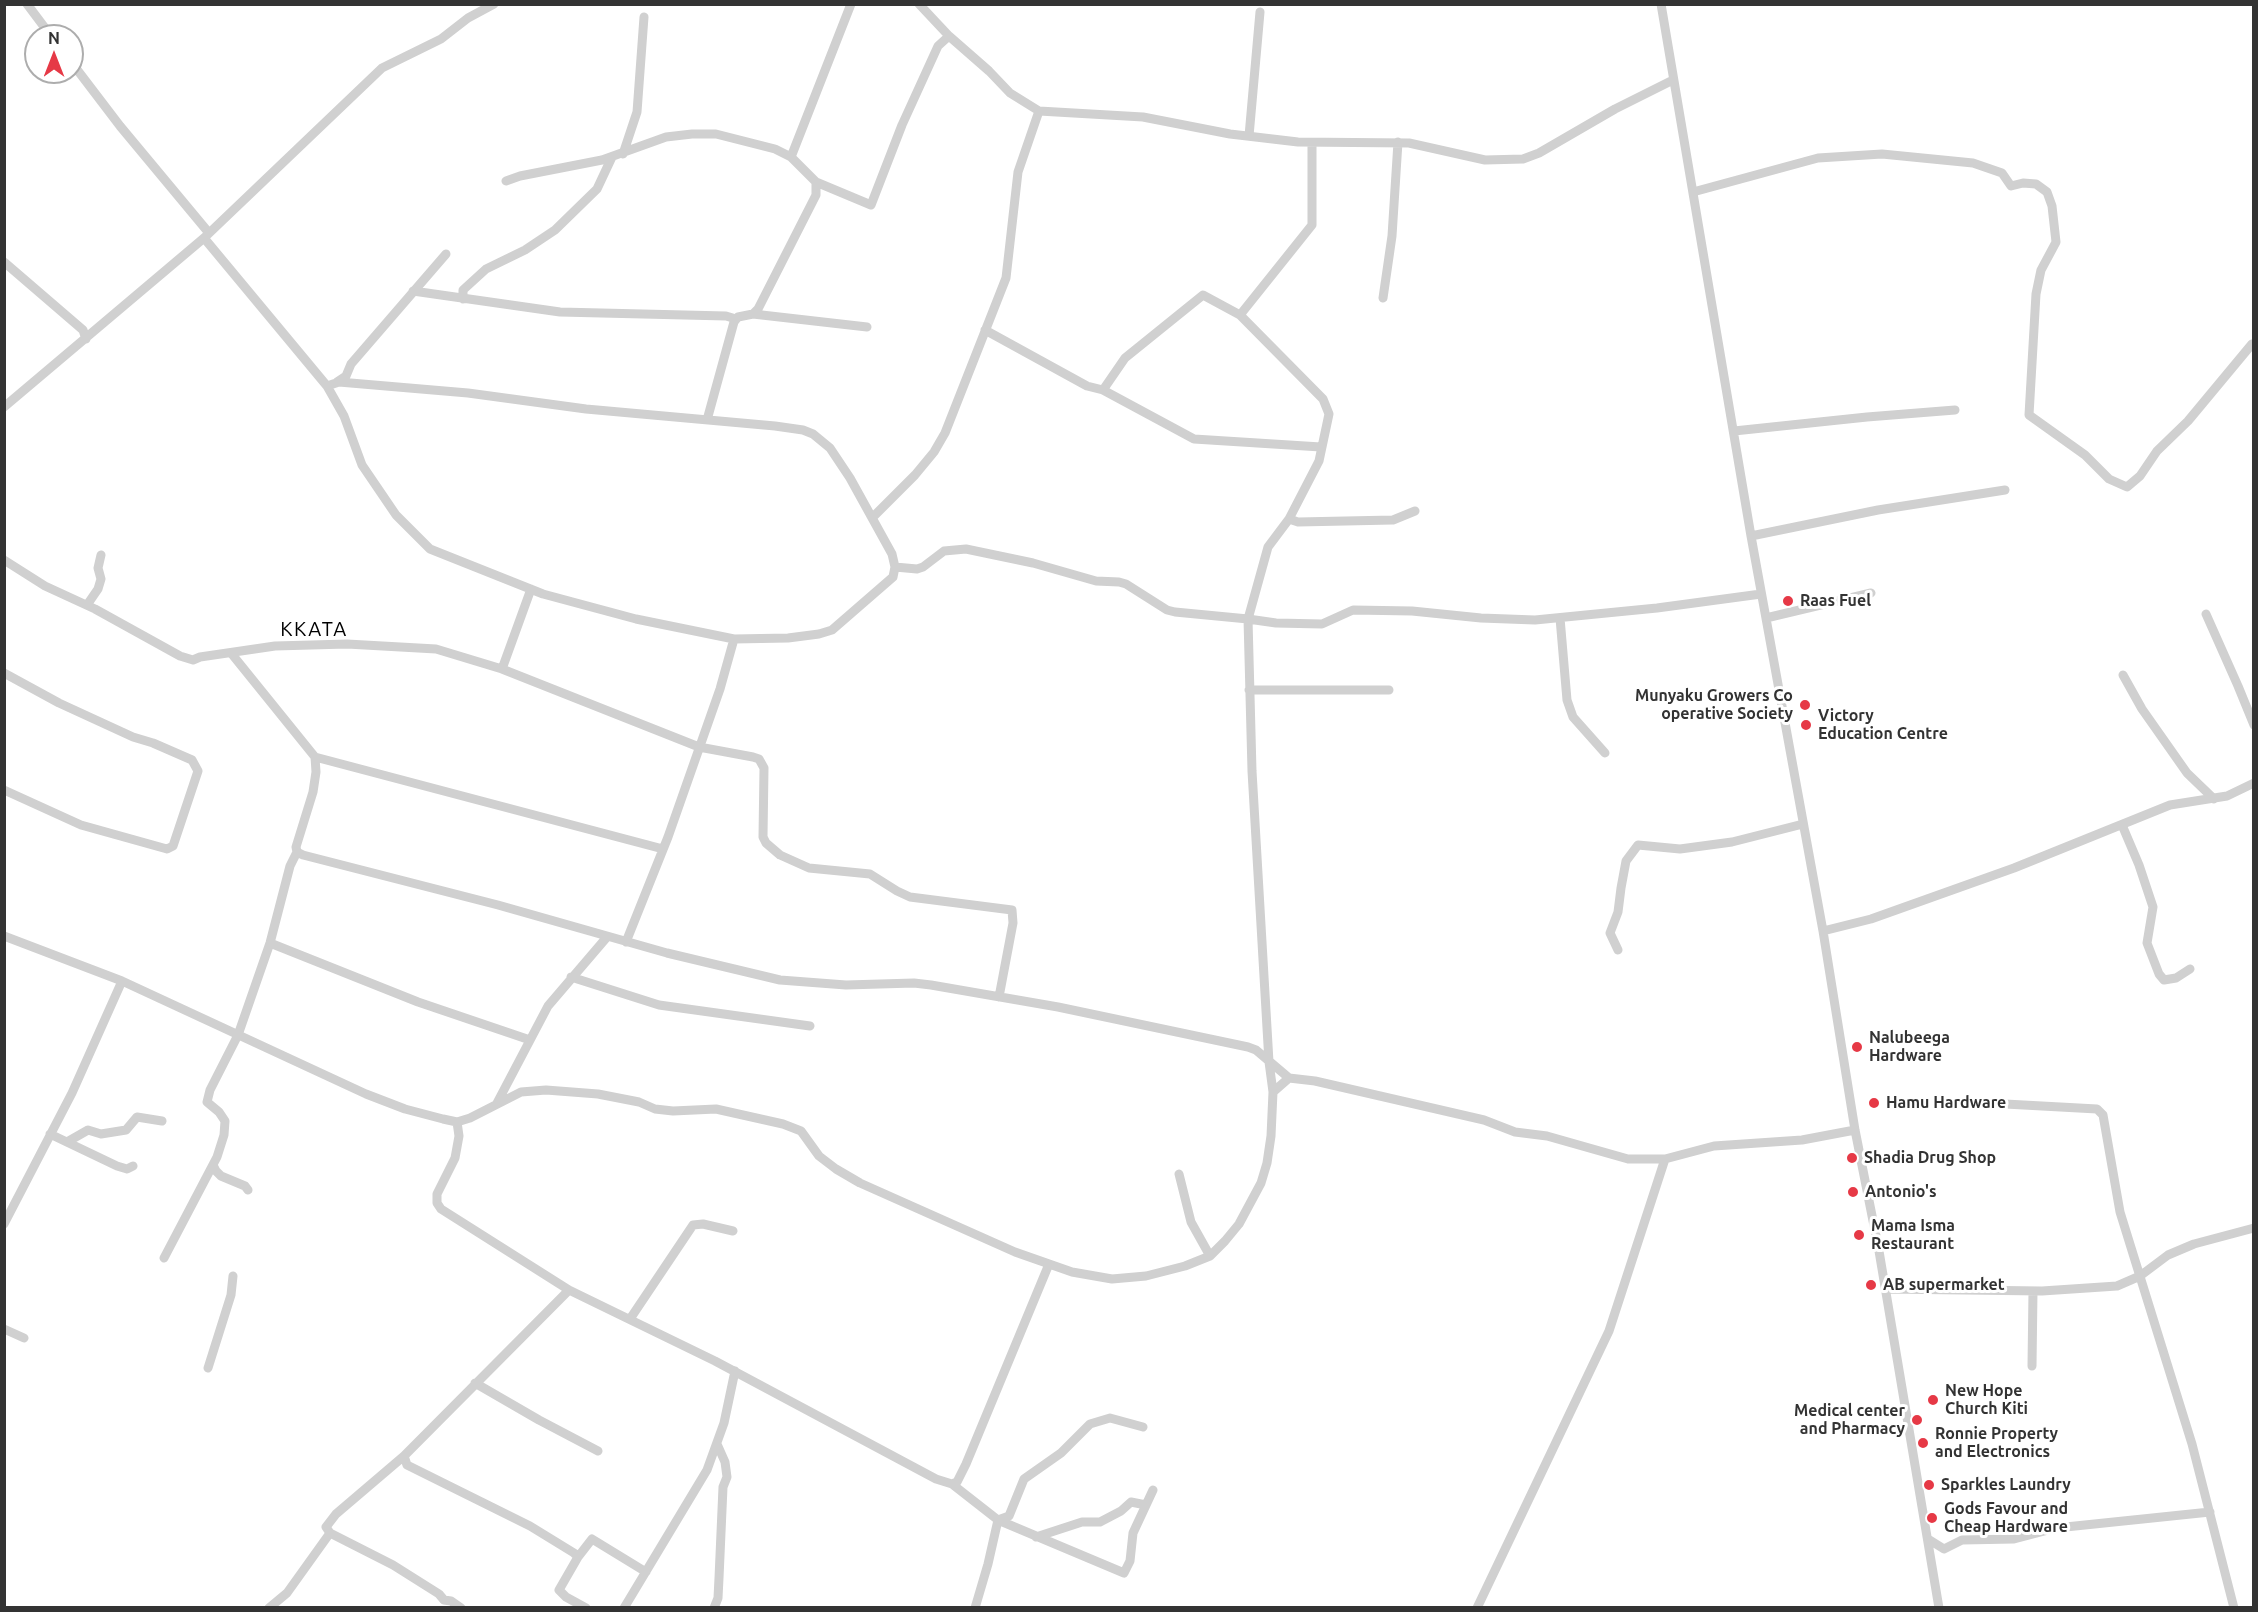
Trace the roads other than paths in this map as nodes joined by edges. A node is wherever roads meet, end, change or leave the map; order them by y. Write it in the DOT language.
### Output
graph roads {
  1 [pos="27,4"];
  2 [pos="494,4"];
  3 [pos="851,4"];
  4 [pos="919,4"];
  5 [pos="1661,4"];
  6 [pos="1260,12"];
  7 [pos="644,17"];
  8 [pos="42,24"];
  9 [pos="949,36"];
  10 [pos="84,79"];
  11 [pos="1673,80"];
  12 [pos="1039,111"];
  13 [pos="1249,136"];
  14 [pos="1398,142"];
  15 [pos="1312,144"];
  16 [pos="623,154"];
  17 [pos="612,157"];
  18 [pos="790,157"];
  19 [pos="506,181"];
  20 [pos="816,182"];
  21 [pos="1693,192"];
  22 [pos="206,235"];
  23 [pos="446,254"];
  24 [pos="4,262"];
  25 [pos="413,291"];
  26 [pos="1383,298"];
  27 [pos="463,299"];
  28 [pos="753,314"];
  29 [pos="1240,315"];
  30 [pos="736,319"];
  31 [pos="867,327"];
  32 [pos="986,330"];
  33 [pos="86,339"];
  34 [pos="2252,344"];
  35 [pos="338,382"];
  36 [pos="327,386"];
  37 [pos="1103,390"];
  38 [pos="4,407"];
  39 [pos="1955,410"];
  40 [pos="707,420"];
  41 [pos="1734,431"];
  42 [pos="1321,447"];
  43 [pos="2005,490"];
  44 [pos="1415,511"];
  45 [pos="872,518"];
  46 [pos="1289,519"];
  47 [pos="1751,536"];
  48 [pos="101,555"];
  49 [pos="4,560"];
  50 [pos="895,567"];
  51 [pos="531,588"];
  52 [pos="1871,593"];
  53 [pos="1761,594"];
  54 [pos="87,605"];
  55 [pos="2206,614"];
  56 [pos="1560,618"];
  57 [pos="1766,618"];
  58 [pos="1248,619"];
  59 [pos="734,639"];
  60 [pos="231,653"];
  61 [pos="502,669"];
  62 [pos="4,674"];
  63 [pos="2123,675"];
  64 [pos="1249,690"];
  65 [pos="1389,690"];
  66 [pos="2253,725"];
  67 [pos="699,747"];
  68 [pos="1605,753"];
  69 [pos="315,757"];
  70 [pos="2253,783"];
  71 [pos="4,790"];
  72 [pos="2214,799"];
  73 [pos="1803,824"];
  74 [pos="2122,825"];
  75 [pos="663,849"];
  76 [pos="297,852"];
  77 [pos="1823,932"];
  78 [pos="4,936"];
  79 [pos="607,937"];
  80 [pos="626,942"];
  81 [pos="270,943"];
  82 [pos="1618,950"];
  83 [pos="2190,969"];
  84 [pos="571,977"];
  85 [pos="122,981"];
  86 [pos="999,996"];
  87 [pos="810,1026"];
  88 [pos="238,1035"];
  89 [pos="530,1040"];
  90 [pos="1269,1062"];
  91 [pos="1289,1078"];
  92 [pos="1273,1092"];
  93 [pos="497,1103"];
  94 [pos="1987,1103"];
  95 [pos="162,1122"];
  96 [pos="457,1122"];
  97 [pos="1856,1130"];
  98 [pos="50,1134"];
  99 [pos="67,1142"];
  100 [pos="1665,1160"];
  101 [pos="213,1165"];
  102 [pos="133,1166"];
  103 [pos="1179,1174"];
  104 [pos="248,1190"];
  105 [pos="4,1224"];
  106 [pos="2253,1228"];
  107 [pos="733,1231"];
  108 [pos="1210,1256"];
  109 [pos="164,1257"];
  110 [pos="1049,1264"];
  111 [pos="233,1276"];
  112 [pos="2140,1276"];
  113 [pos="1885,1289"];
  114 [pos="569,1290"];
  115 [pos="2033,1291"];
  116 [pos="630,1319"];
  117 [pos="4,1329"];
  118 [pos="24,1338"];
  119 [pos="2032,1366"];
  120 [pos="208,1368"];
  121 [pos="735,1371"];
  122 [pos="475,1383"];
  123 [pos="1143,1427"];
  124 [pos="717,1444"];
  125 [pos="598,1451"];
  126 [pos="404,1456"];
  127 [pos="952,1484"];
  128 [pos="1153,1490"];
  129 [pos="1146,1506"];
  130 [pos="2210,1512"];
  131 [pos="998,1520"];
  132 [pos="330,1533"];
  133 [pos="1036,1537"];
  134 [pos="1928,1539"];
  135 [pos="578,1557"];
  136 [pos="646,1572"];
  137 [pos="269,1608"];
  138 [pos="461,1608"];
  139 [pos="586,1608"];
  140 [pos="624,1608"];
  141 [pos="714,1608"];
  142 [pos="975,1608"];
  143 [pos="1477,1608"];
  144 [pos="1939,1608"];
  145 [pos="2234,1608"];
  1 -- 8 [label="street"];
  2 -- 22 [label="street"];
  3 -- 18 [label="street"];
  4 -- 9 [label="street"];
  5 -- 11 [label="street"];
  6 -- 13 [label="street"];
  7 -- 16 [label="street"];
  9 -- 12 [label="street"];
  9 -- 20 [label="street"];
  10 -- 22 [label="street"];
  11 -- 14 [label="street"];
  11 -- 21 [label="street"];
  12 -- 13 [label="street"];
  12 -- 32 [label="street"];
  13 -- 15 [label="street"];
  14 -- 15 [label="street"];
  14 -- 26 [label="street"];
  15 -- 29 [label="street"];
  16 -- 17 [label="street"];
  16 -- 18 [label="street"];
  17 -- 19 [label="street"];
  17 -- 27 [label="street"];
  18 -- 20 [label="street"];
  20 -- 28 [label="street"];
  21 -- 34 [label="street"];
  21 -- 41 [label="street"];
  22 -- 33 [label="street"];
  22 -- 36 [label="street"];
  23 -- 25 [label="street"];
  24 -- 33 [label="street"];
  25 -- 27 [label="street"];
  25 -- 35 [label="street"];
  27 -- 30 [label="street"];
  28 -- 30 [label="street"];
  28 -- 31 [label="street"];
  29 -- 37 [label="street"];
  29 -- 42 [label="street"];
  30 -- 40 [label="street"];
  32 -- 37 [label="street"];
  32 -- 45 [label="street"];
  33 -- 38 [label="street"];
  35 -- 36 [label="street"];
  35 -- 40 [label="street"];
  36 -- 51 [label="street"];
  37 -- 42 [label="street"];
  39 -- 41 [label="street"];
  40 -- 45 [label="street"];
  41 -- 47 [label="street"];
  42 -- 46 [label="street"];
  43 -- 47 [label="street"];
  44 -- 46 [label="street"];
  45 -- 50 [label="street"];
  46 -- 58 [label="street"];
  47 -- 53 [label="street"];
  48 -- 54 [label="street"];
  49 -- 54 [label="street"];
  50 -- 58 [label="street"];
  50 -- 59 [label="street"];
  51 -- 59 [label="street"];
  51 -- 61 [label="street"];
  52 -- 57 [label="street"];
  53 -- 56 [label="street"];
  53 -- 57 [label="street"];
  54 -- 60 [label="street"];
  55 -- 66 [label="street"];
  56 -- 58 [label="street"];
  56 -- 68 [label="street"];
  57 -- 73 [label="street"];
  58 -- 64 [label="street"];
  59 -- 67 [label="street"];
  60 -- 61 [label="street"];
  60 -- 69 [label="street"];
  61 -- 67 [label="street"];
  62 -- 71 [label="street"];
  63 -- 72 [label="street"];
  64 -- 65 [label="street"];
  64 -- 90 [label="street"];
  67 -- 75 [label="street"];
  67 -- 86 [label="street"];
  69 -- 75 [label="street"];
  69 -- 76 [label="street"];
  70 -- 72 [label="street"];
  72 -- 74 [label="street"];
  73 -- 77 [label="street"];
  73 -- 82 [label="street"];
  74 -- 77 [label="street"];
  74 -- 83 [label="street"];
  75 -- 80 [label="street"];
  76 -- 79 [label="street"];
  76 -- 81 [label="street"];
  77 -- 97 [label="street"];
  78 -- 85 [label="street"];
  79 -- 80 [label="street"];
  79 -- 84 [label="street"];
  80 -- 86 [label="street"];
  81 -- 88 [label="street"];
  81 -- 89 [label="street"];
  84 -- 87 [label="street"];
  84 -- 89 [label="street"];
  85 -- 88 [label="street"];
  85 -- 98 [label="street"];
  86 -- 90 [label="street"];
  88 -- 96 [label="street"];
  88 -- 101 [label="street"];
  89 -- 93 [label="street"];
  90 -- 91 [label="street"];
  90 -- 92 [label="street"];
  91 -- 92 [label="street"];
  91 -- 100 [label="street"];
  92 -- 108 [label="street"];
  93 -- 96 [label="street"];
  93 -- 110 [label="street"];
  94 -- 112 [label="street"];
  95 -- 99 [label="street"];
  96 -- 114 [label="street"];
  97 -- 100 [label="street"];
  97 -- 113 [label="street"];
  98 -- 99 [label="street"];
  98 -- 105 [label="street"];
  99 -- 102 [label="street"];
  100 -- 143 [label="street"];
  101 -- 104 [label="street"];
  101 -- 109 [label="street"];
  103 -- 108 [label="street"];
  106 -- 112 [label="street"];
  107 -- 116 [label="street"];
  108 -- 110 [label="street"];
  110 -- 127 [label="street"];
  111 -- 120 [label="street"];
  112 -- 115 [label="street"];
  112 -- 130 [label="street"];
  113 -- 115 [label="street"];
  113 -- 134 [label="street"];
  114 -- 116 [label="street"];
  114 -- 122 [label="street"];
  115 -- 119 [label="street"];
  116 -- 121 [label="street"];
  117 -- 118 [label="street"];
  121 -- 124 [label="street"];
  121 -- 127 [label="street"];
  122 -- 125 [label="street"];
  122 -- 126 [label="street"];
  123 -- 131 [label="street"];
  124 -- 136 [label="street"];
  124 -- 141 [label="street"];
  126 -- 132 [label="street"];
  126 -- 135 [label="street"];
  127 -- 131 [label="street"];
  128 -- 129 [label="street"];
  129 -- 133 [label="street"];
  129 -- 133 [label="street"];
  130 -- 134 [label="street"];
  130 -- 145 [label="street"];
  131 -- 133 [label="street"];
  131 -- 142 [label="street"];
  132 -- 137 [label="street"];
  132 -- 138 [label="street"];
  134 -- 144 [label="street"];
  135 -- 136 [label="street"];
  135 -- 139 [label="street"];
  136 -- 140 [label="street"];
}
